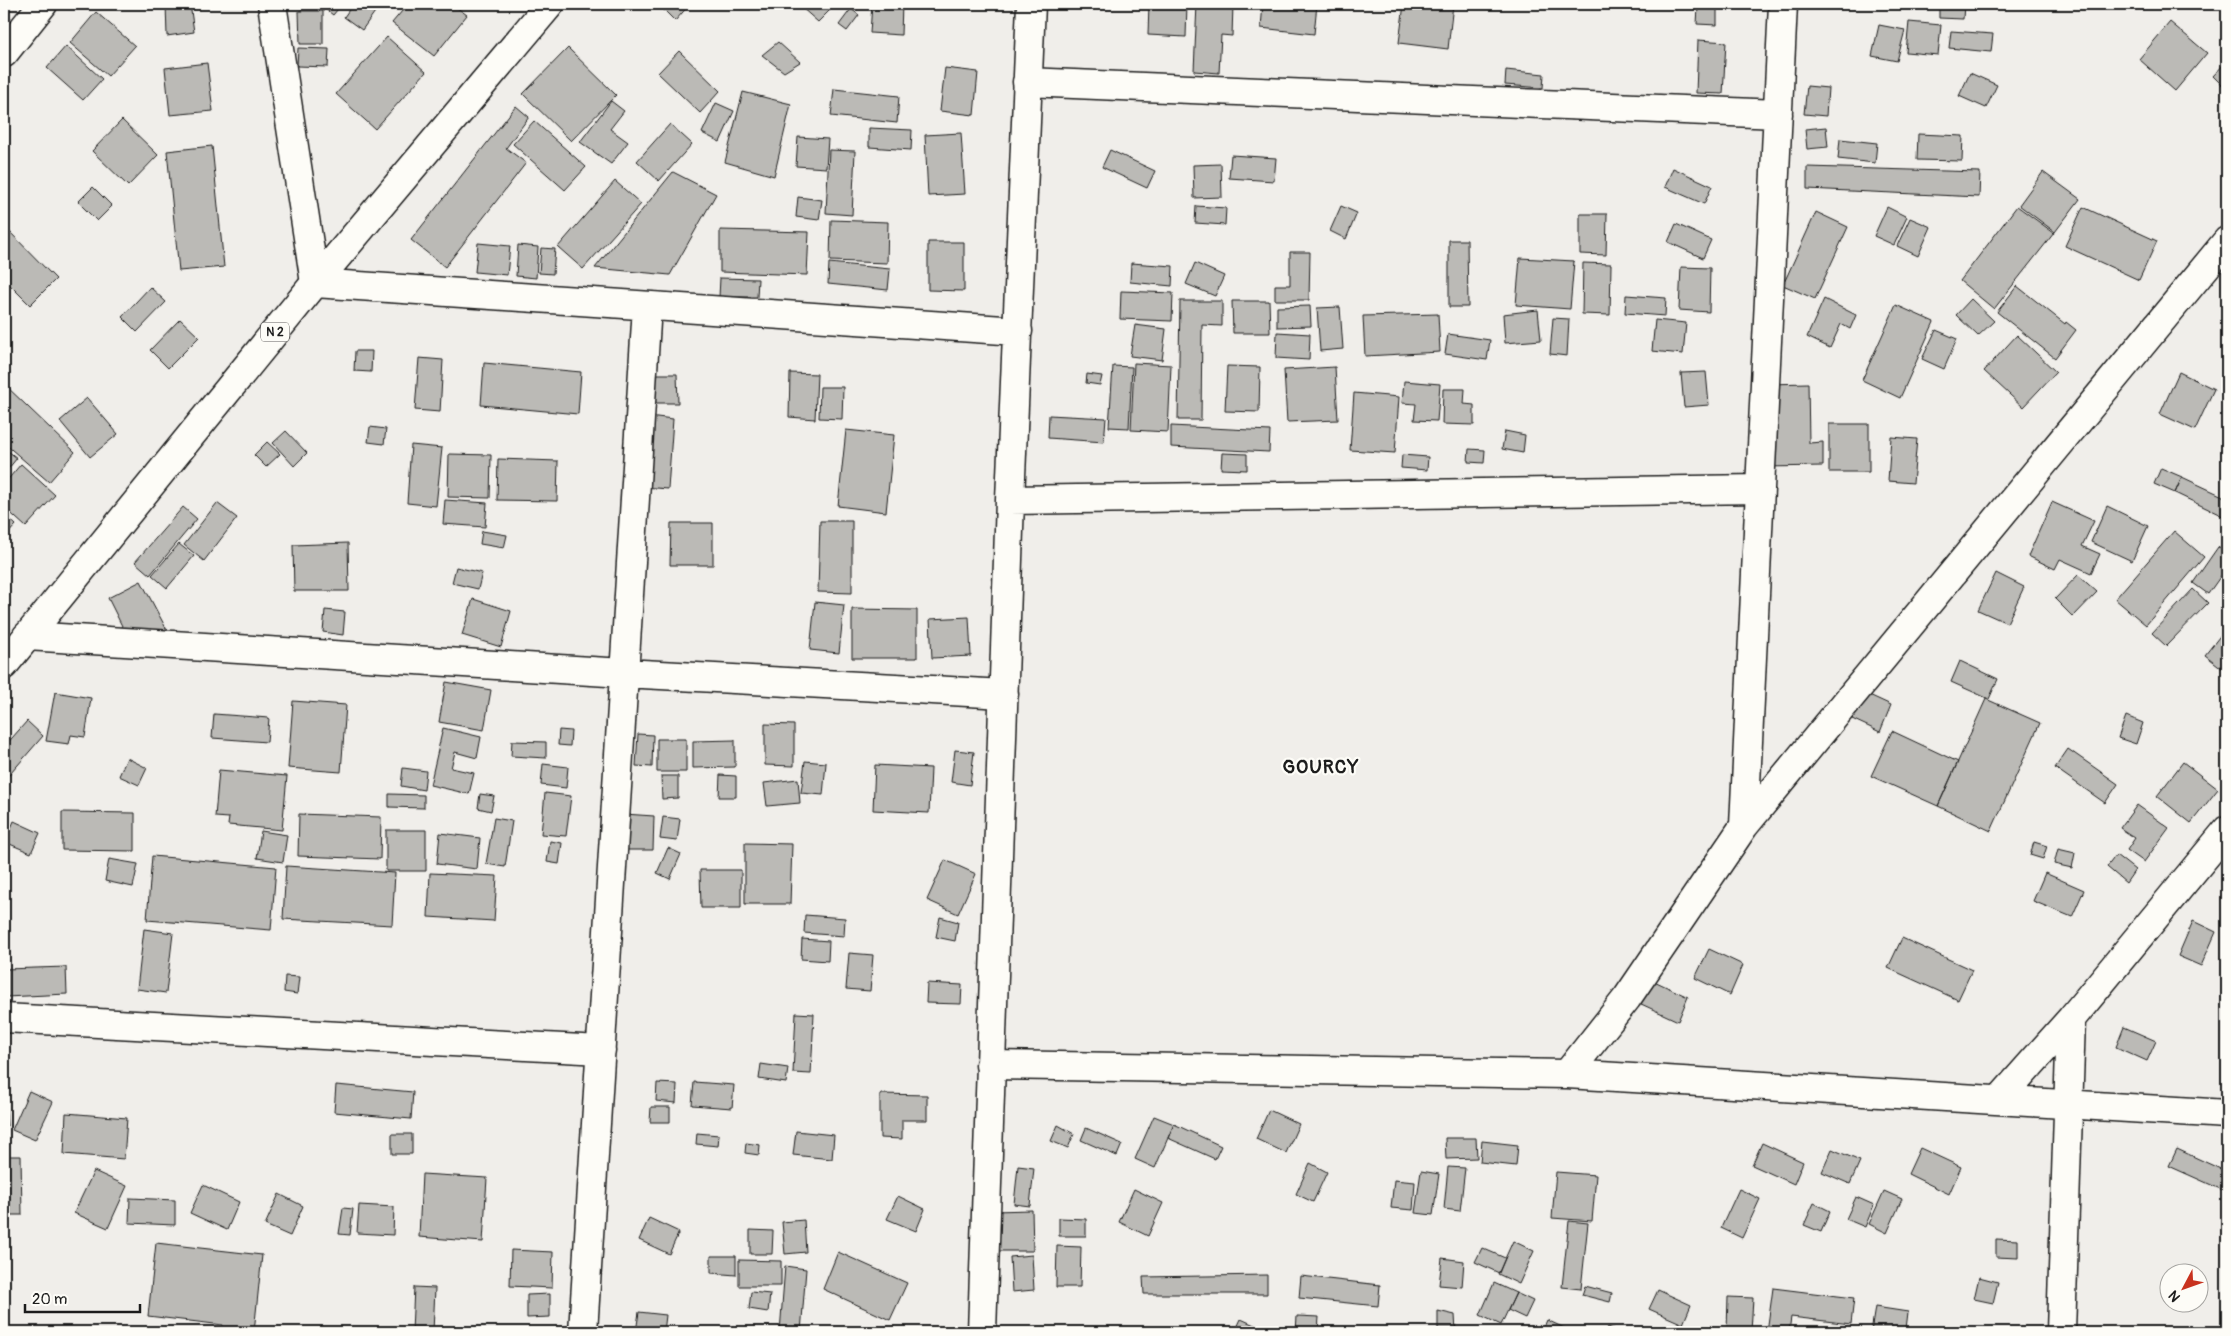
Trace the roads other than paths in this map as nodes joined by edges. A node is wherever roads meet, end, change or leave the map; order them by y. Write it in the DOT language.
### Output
graph roads {
  1 [pos="43,4"];
  2 [pos="272,4"];
  3 [pos="550,4"];
  4 [pos="1030,4"];
  5 [pos="1783,4"];
  6 [pos="4,53"];
  7 [pos="1027,82"];
  8 [pos="1778,114"];
  9 [pos="2227,241"];
  10 [pos="315,283"];
  11 [pos="647,306"];
  12 [pos="1018,331"];
  13 [pos="1760,489"];
  14 [pos="1010,500"];
  15 [pos="27,636"];
  16 [pos="4,665"];
  17 [pos="624,674"];
  18 [pos="1004,694"];
  19 [pos="1744,826"];
  20 [pos="2227,830"];
  21 [pos="4,1018"];
  22 [pos="2071,1019"];
  23 [pos="601,1050"];
  24 [pos="990,1065"];
  25 [pos="1567,1074"];
  26 [pos="1999,1100"];
  27 [pos="2068,1104"];
  28 [pos="2227,1114"];
  29 [pos="583,1332"];
  30 [pos="982,1332"];
  31 [pos="2061,1332"];
  1 -- 6 [label="street"];
  2 -- 10 [label="street"];
  3 -- 10 [label="street, N 2"];
  4 -- 7 [label="street"];
  5 -- 8 [label="street"];
  7 -- 8 [label="street"];
  7 -- 12 [label="street"];
  8 -- 13 [label="street"];
  9 -- 19 [label="street"];
  10 -- 11 [label="street"];
  10 -- 15 [label="street, N 2"];
  11 -- 12 [label="street"];
  11 -- 17 [label="street"];
  12 -- 14 [label="street"];
  13 -- 14 [label="street"];
  13 -- 19 [label="street"];
  14 -- 18 [label="street"];
  15 -- 16 [label="street, N 2"];
  15 -- 17 [label="street"];
  17 -- 18 [label="street"];
  17 -- 23 [label="street"];
  18 -- 24 [label="street"];
  19 -- 25 [label="street"];
  20 -- 22 [label="street"];
  21 -- 23 [label="street"];
  22 -- 26 [label="street"];
  22 -- 27 [label="street"];
  23 -- 29 [label="street"];
  24 -- 25 [label="street"];
  24 -- 30 [label="street"];
  25 -- 26 [label="street"];
  26 -- 27 [label="street"];
  27 -- 28 [label="street"];
  27 -- 31 [label="street"];
}
